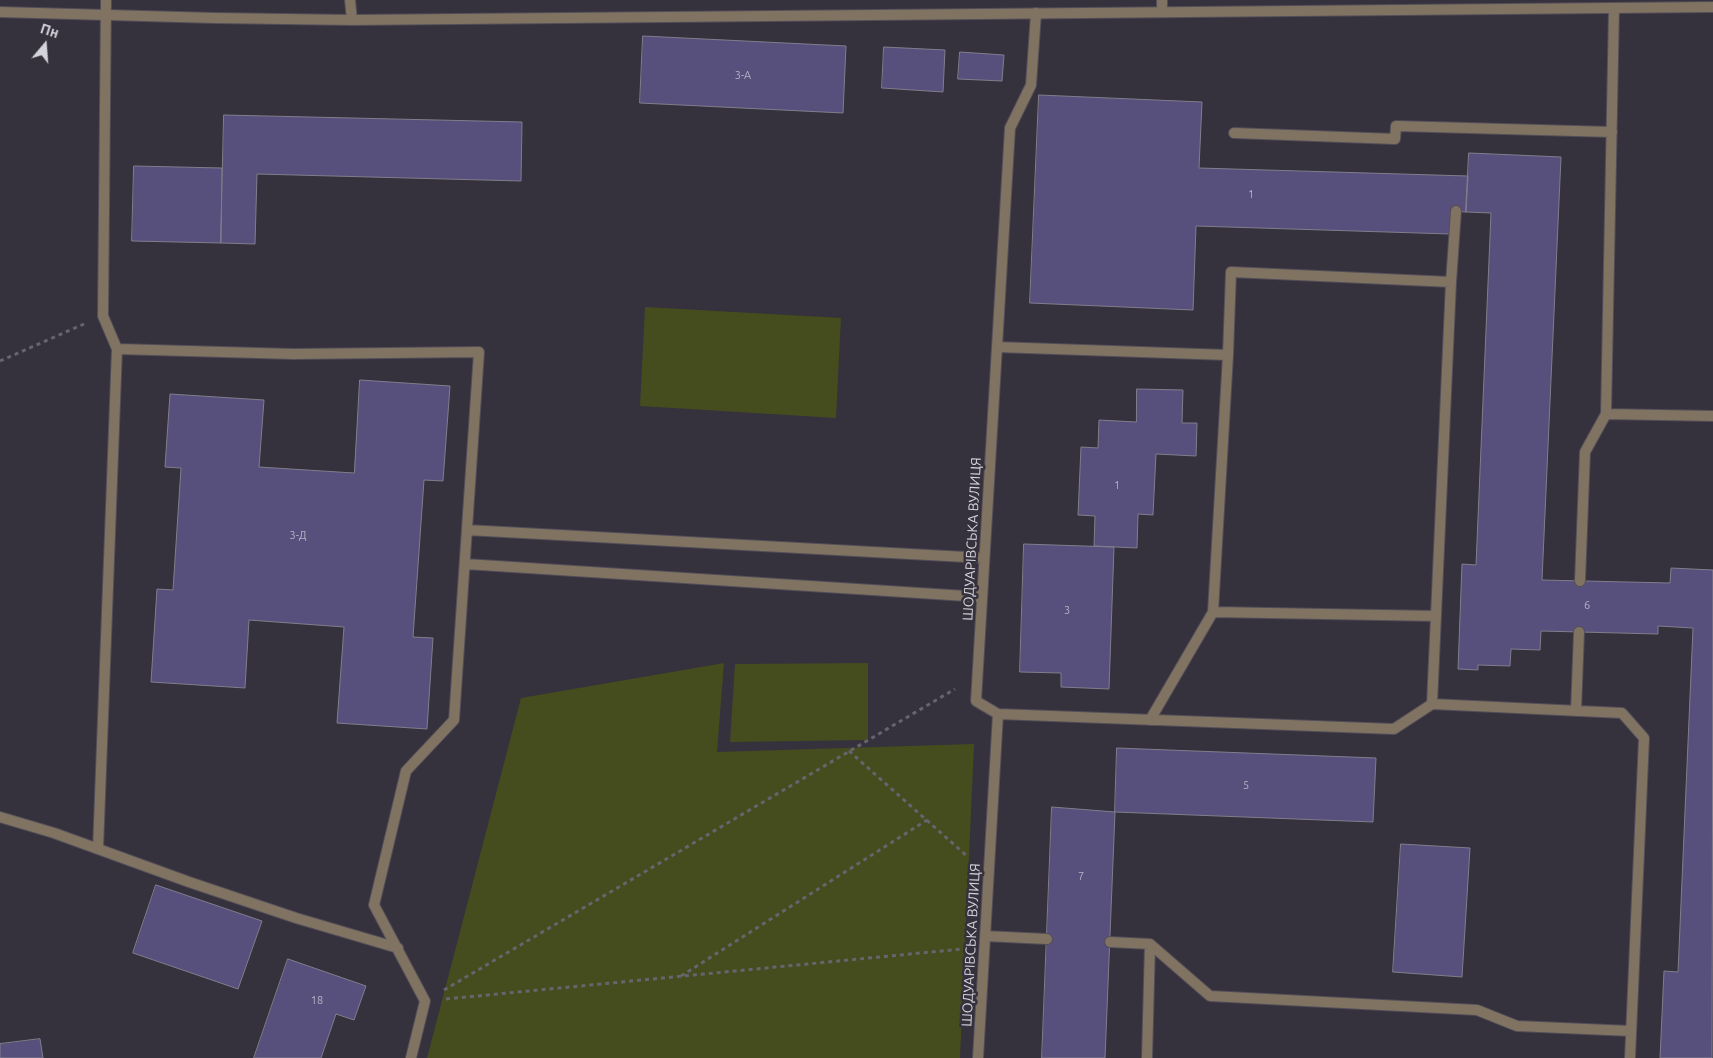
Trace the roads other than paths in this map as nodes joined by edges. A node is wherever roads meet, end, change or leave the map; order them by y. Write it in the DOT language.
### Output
graph roads {
  1 [pos="106,0"];
  2 [pos="350,0"];
  3 [pos="1162,0"];
  4 [pos="1713,7"];
  5 [pos="1614,8"];
  6 [pos="0,12"];
  7 [pos="1162,12"];
  8 [pos="1036,13"];
  9 [pos="105,15"];
  10 [pos="352,20"];
  11 [pos="1612,132"];
  12 [pos="1234,133"];
  13 [pos="1456,211"];
  14 [pos="1451,282"];
  15 [pos="997,347"];
  16 [pos="117,349"];
  17 [pos="1228,355"];
  18 [pos="1606,414"];
  19 [pos="1713,416"];
  20 [pos="467,530"];
  21 [pos="984,558"];
  22 [pos="465,564"];
  23 [pos="1580,581"];
  24 [pos="982,597"];
  25 [pos="1213,612"];
  26 [pos="1436,616"];
  27 [pos="1579,632"];
  28 [pos="1432,704"];
  29 [pos="1576,711"];
  30 [pos="998,714"];
  31 [pos="1150,720"];
  32 [pos="0,816"];
  33 [pos="98,849"];
  34 [pos="985,936"];
  35 [pos="1047,939"];
  36 [pos="1110,942"];
  37 [pos="1150,944"];
  38 [pos="398,948"];
  39 [pos="1631,1031"];
  40 [pos="411,1058"];
  41 [pos="978,1058"];
  42 [pos="1147,1058"];
  43 [pos="1630,1058"];
  1 -- 9 [label="street"];
  2 -- 10 [label="street"];
  3 -- 7 [label="street"];
  4 -- 5 [label="street"];
  5 -- 7 [label="street"];
  5 -- 11 [label="street"];
  6 -- 9 [label="street"];
  7 -- 8 [label="street"];
  8 -- 10 [label="street"];
  8 -- 15 [label="street, ШОДУАРІВСЬКА ВУЛИЦЯ"];
  9 -- 10 [label="street"];
  9 -- 16 [label="street"];
  11 -- 12 [label="street"];
  11 -- 18 [label="street"];
  13 -- 14 [label="street"];
  14 -- 17 [label="street"];
  14 -- 26 [label="street"];
  15 -- 17 [label="street"];
  15 -- 21 [label="street, ШОДУАРІВСЬКА ВУЛИЦЯ"];
  16 -- 20 [label="street"];
  16 -- 33 [label="street"];
  17 -- 25 [label="street"];
  18 -- 19 [label="street"];
  18 -- 23 [label="street"];
  20 -- 21 [label="street"];
  20 -- 22 [label="street"];
  21 -- 24 [label="street, ШОДУАРІВСЬКА ВУЛИЦЯ"];
  22 -- 24 [label="street"];
  22 -- 38 [label="street"];
  24 -- 30 [label="street, ШОДУАРІВСЬКА ВУЛИЦЯ"];
  25 -- 26 [label="street"];
  25 -- 31 [label="street"];
  26 -- 28 [label="street"];
  27 -- 29 [label="street"];
  28 -- 29 [label="street"];
  28 -- 31 [label="street"];
  29 -- 39 [label="street"];
  30 -- 31 [label="street"];
  30 -- 34 [label="street, ШОДУАРІВСЬКА ВУЛИЦЯ"];
  32 -- 33 [label="street"];
  33 -- 38 [label="street"];
  34 -- 35 [label="street"];
  34 -- 41 [label="street, ШОДУАРІВСЬКА ВУЛИЦЯ"];
  36 -- 37 [label="street"];
  37 -- 39 [label="street"];
  37 -- 42 [label="street"];
  38 -- 40 [label="street"];
  39 -- 43 [label="street"];
}
